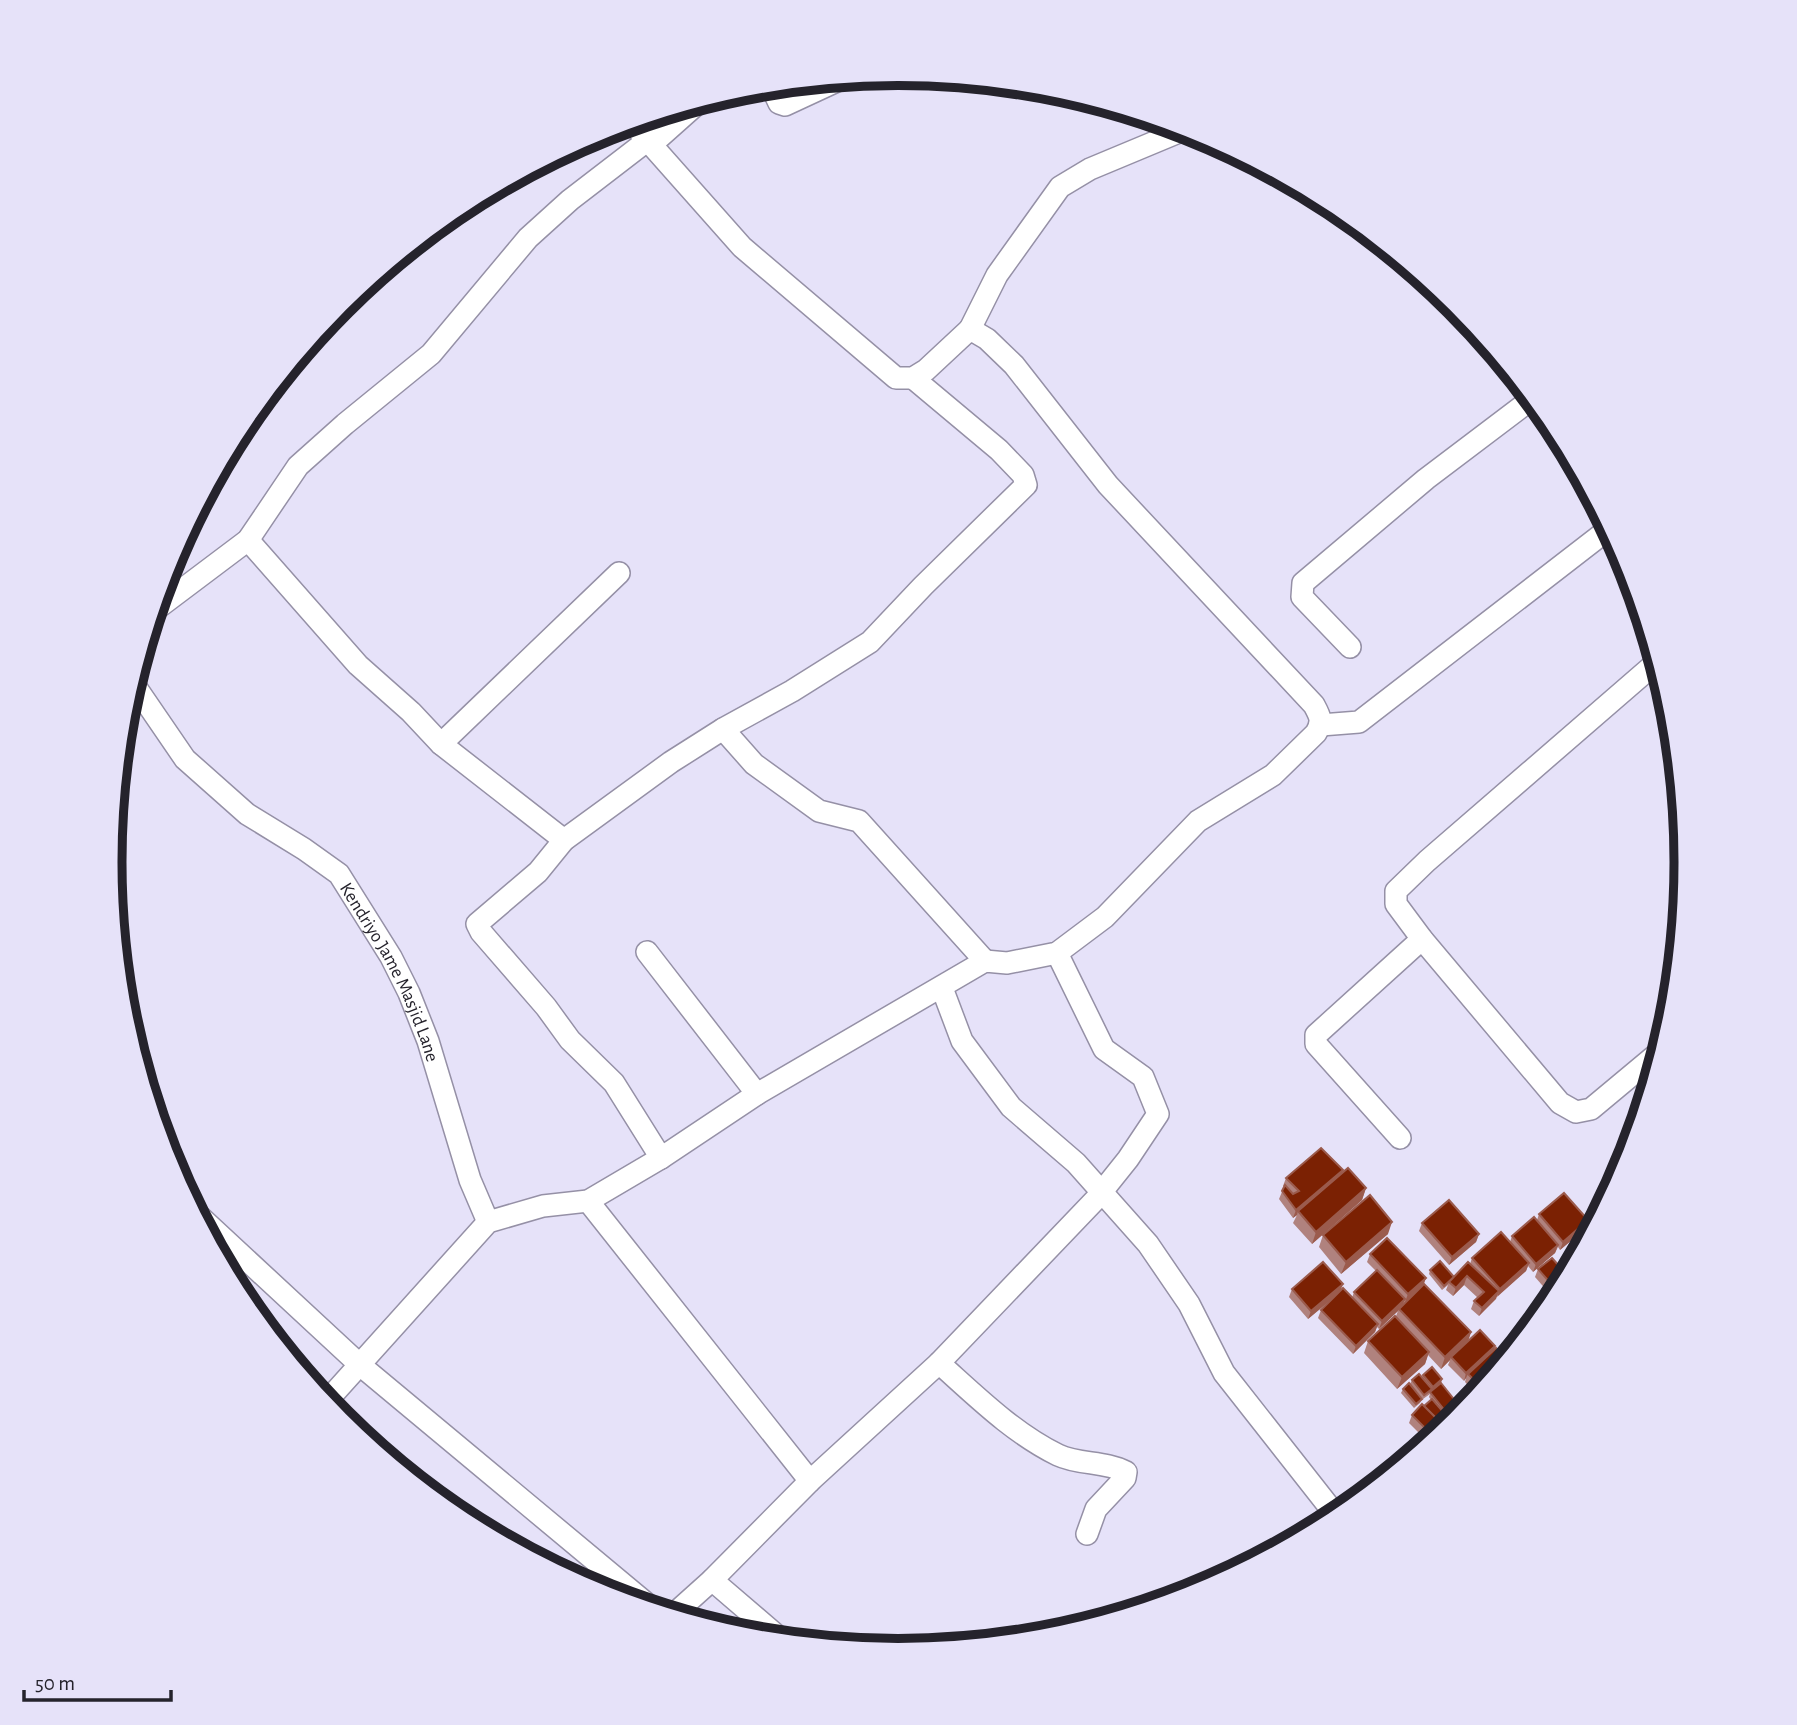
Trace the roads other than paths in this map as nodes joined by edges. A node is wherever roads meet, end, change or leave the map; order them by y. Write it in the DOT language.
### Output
graph roads {
  1 [pos="817,90"];
  2 [pos="776,96"];
  3 [pos="681,117"];
  4 [pos="639,131"];
  5 [pos="1171,135"];
  6 [pos="650,142"];
  7 [pos="970,329"];
  8 [pos="913,378"];
  9 [pos="1525,404"];
  10 [pos="1602,534"];
  11 [pos="248,540"];
  12 [pos="618,573"];
  13 [pos="168,600"];
  14 [pos="1350,647"];
  15 [pos="1650,668"];
  16 [pos="141,695"];
  17 [pos="1321,725"];
  18 [pos="723,729"];
  19 [pos="441,744"];
  20 [pos="565,840"];
  21 [pos="1422,939"];
  22 [pos="647,952"];
  23 [pos="1057,953"];
  24 [pos="985,961"];
  25 [pos="942,988"];
  26 [pos="1650,1060"];
  27 [pos="757,1094"];
  28 [pos="1399,1138"];
  29 [pos="661,1158"];
  30 [pos="1101,1192"];
  31 [pos="589,1201"];
  32 [pos="488,1222"];
  33 [pos="215,1231"];
  34 [pos="939,1363"];
  35 [pos="360,1365"];
  36 [pos="333,1394"];
  37 [pos="810,1481"];
  38 [pos="1330,1508"];
  39 [pos="1087,1534"];
  40 [pos="712,1580"];
  41 [pos="632,1592"];
  42 [pos="681,1608"];
  43 [pos="768,1628"];
  1 -- 2 [label="street"];
  3 -- 6 [label="street"];
  4 -- 6 [label="street"];
  5 -- 7 [label="street"];
  6 -- 8 [label="street"];
  6 -- 11 [label="street"];
  7 -- 8 [label="street"];
  7 -- 17 [label="street"];
  8 -- 18 [label="street"];
  9 -- 14 [label="street"];
  10 -- 17 [label="street"];
  11 -- 13 [label="street"];
  11 -- 19 [label="street"];
  12 -- 19 [label="street"];
  15 -- 21 [label="street"];
  16 -- 32 [label="street, Kendriyo Jame Masjid Lane"];
  17 -- 23 [label="street"];
  18 -- 20 [label="street"];
  18 -- 24 [label="street"];
  19 -- 20 [label="street"];
  20 -- 29 [label="street"];
  21 -- 26 [label="street"];
  21 -- 28 [label="street"];
  22 -- 27 [label="street"];
  23 -- 24 [label="street"];
  23 -- 30 [label="street"];
  24 -- 25 [label="street"];
  25 -- 27 [label="street"];
  25 -- 30 [label="street"];
  27 -- 29 [label="street"];
  29 -- 31 [label="street"];
  30 -- 34 [label="street"];
  30 -- 38 [label="street"];
  31 -- 32 [label="street"];
  31 -- 37 [label="street"];
  32 -- 35 [label="street"];
  33 -- 35 [label="street"];
  34 -- 37 [label="street"];
  34 -- 39 [label="street"];
  35 -- 36 [label="street"];
  35 -- 41 [label="street"];
  37 -- 40 [label="street"];
  40 -- 42 [label="street"];
  40 -- 43 [label="street"];
}
